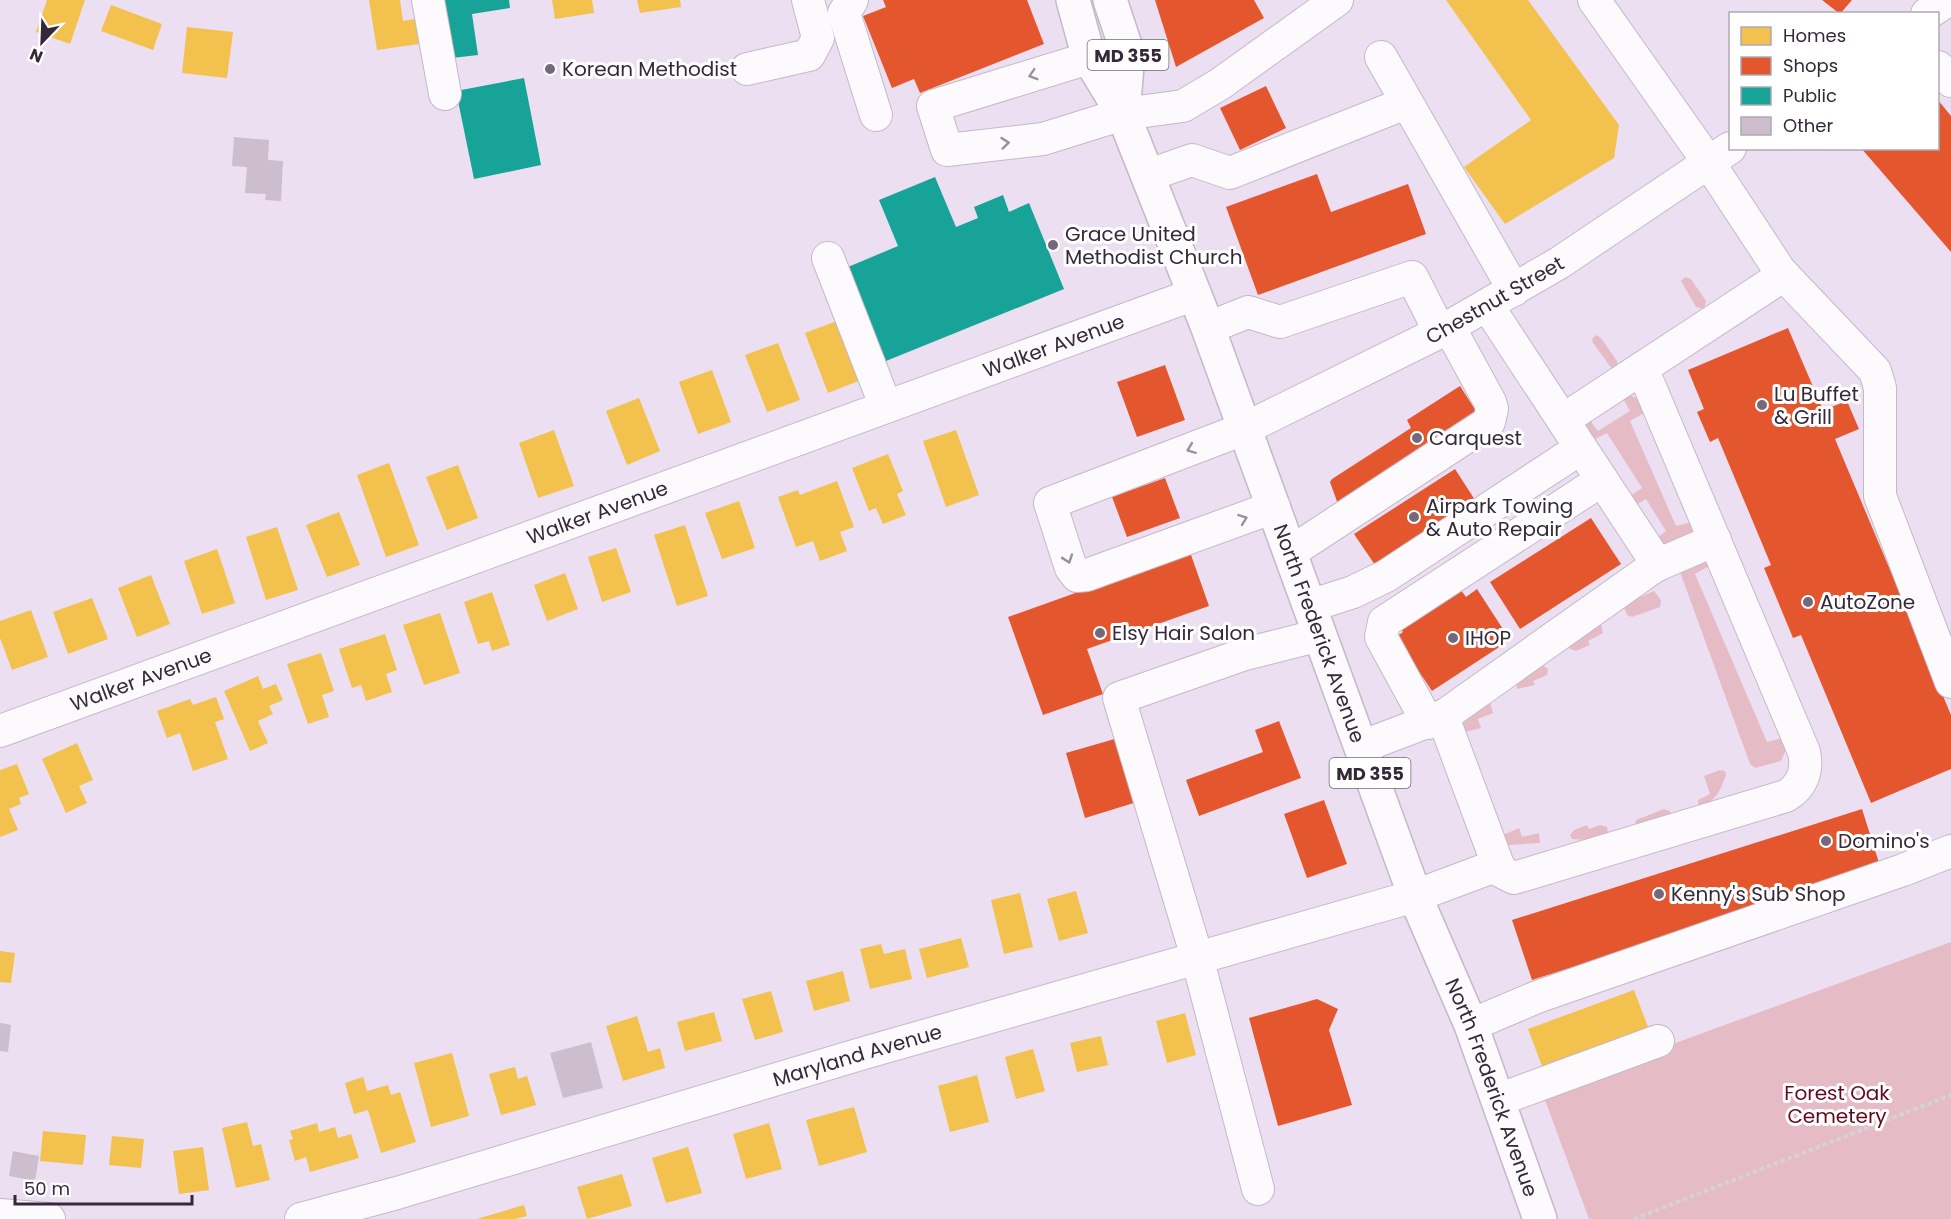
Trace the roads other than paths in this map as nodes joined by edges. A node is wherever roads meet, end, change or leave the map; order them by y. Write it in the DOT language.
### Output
graph roads {
  1 [pos="428,0"];
  2 [pos="808,0"];
  3 [pos="852,0"];
  4 [pos="1073,0"];
  5 [pos="1110,0"];
  6 [pos="1336,0"];
  7 [pos="1594,0"];
  8 [pos="1948,0"];
  9 [pos="1930,12"];
  10 [pos="1381,57"];
  11 [pos="1089,58"];
  12 [pos="1939,68"];
  13 [pos="747,69"];
  14 [pos="1951,81"];
  15 [pos="445,94"];
  16 [pos="1406,103"];
  17 [pos="1124,114"];
  18 [pos="876,115"];
  19 [pos="1720,155"];
  20 [pos="1149,175"];
  21 [pos="828,258"];
  22 [pos="1784,276"];
  23 [pos="1514,290"];
  24 [pos="1195,294"];
  25 [pos="1487,305"];
  26 [pos="1208,328"];
  27 [pos="1444,329"];
  28 [pos="1642,368"];
  29 [pos="886,406"];
  30 [pos="1563,420"];
  31 [pos="1245,428"];
  32 [pos="1581,448"];
  33 [pos="1602,480"];
  34 [pos="1274,507"];
  35 [pos="1715,540"];
  36 [pos="1291,552"];
  37 [pos="1658,565"];
  38 [pos="1315,620"];
  39 [pos="1951,682"];
  40 [pos="1435,720"];
  41 [pos="0,731"];
  42 [pos="1361,747"];
  43 [pos="1951,851"];
  44 [pos="1498,866"];
  45 [pos="1415,896"];
  46 [pos="1197,957"];
  47 [pos="1471,1025"];
  48 [pos="1658,1041"];
  49 [pos="1498,1100"];
  50 [pos="1257,1189"];
  51 [pos="401,1206"];
  52 [pos="0,1215"];
  53 [pos="49,1219"];
  54 [pos="301,1219"];
  55 [pos="1540,1219"];
  1 -- 15 [label="street"];
  2 -- 13 [label="street"];
  3 -- 18 [label="street"];
  4 -- 11 [label="main road, North Frederick Avenue / MD 355"];
  5 -- 17 [label="main road, North Frederick Avenue / MD 355"];
  6 -- 17 [label="street"];
  7 -- 19 [label="street"];
  8 -- 9 [label="street"];
  10 -- 16 [label="street"];
  11 -- 17 [label="main road, North Frederick Avenue / MD 355"];
  11 -- 17 [label="street, one-way"];
  12 -- 14 [label="street"];
  16 -- 20 [label="street"];
  16 -- 23 [label="street"];
  17 -- 20 [label="main road, North Frederick Avenue / MD 355"];
  19 -- 22 [label="street"];
  19 -- 23 [label="street, Chestnut Street"];
  20 -- 24 [label="main road, North Frederick Avenue / MD 355"];
  21 -- 29 [label="street"];
  22 -- 28 [label="street"];
  22 -- 39 [label="street"];
  23 -- 25 [label="street, Chestnut Street"];
  24 -- 26 [label="main road, North Frederick Avenue / MD 355"];
  24 -- 29 [label="street, Walker Avenue"];
  25 -- 27 [label="street, Chestnut Street"];
  25 -- 30 [label="street"];
  26 -- 27 [label="street"];
  26 -- 31 [label="main road, North Frederick Avenue / MD 355"];
  27 -- 31 [label="street, Chestnut Street"];
  27 -- 36 [label="street"];
  28 -- 30 [label="street"];
  28 -- 35 [label="street"];
  29 -- 41 [label="street, Walker Avenue"];
  30 -- 32 [label="street"];
  31 -- 34 [label="main road, North Frederick Avenue / MD 355"];
  31 -- 34 [label="street, Chestnut Street, one-way"];
  32 -- 33 [label="street"];
  32 -- 38 [label="street"];
  33 -- 37 [label="street"];
  33 -- 40 [label="street"];
  34 -- 36 [label="main road, North Frederick Avenue / MD 355"];
  35 -- 37 [label="street"];
  35 -- 44 [label="street"];
  36 -- 38 [label="main road, North Frederick Avenue / MD 355"];
  37 -- 40 [label="street"];
  38 -- 42 [label="main road, North Frederick Avenue / MD 355"];
  38 -- 46 [label="street"];
  40 -- 42 [label="street"];
  40 -- 44 [label="street"];
  42 -- 45 [label="main road, North Frederick Avenue / MD 355"];
  43 -- 47 [label="street"];
  44 -- 45 [label="street, Maryland Avenue"];
  45 -- 46 [label="street, Maryland Avenue"];
  45 -- 47 [label="main road, North Frederick Avenue / MD 355"];
  46 -- 50 [label="street"];
  46 -- 51 [label="street, Maryland Avenue"];
  47 -- 49 [label="main road, North Frederick Avenue / MD 355"];
  48 -- 49 [label="street"];
  49 -- 55 [label="main road, North Frederick Avenue / MD 355"];
  51 -- 54 [label="street, Maryland Avenue"];
  52 -- 53 [label="street"];
}
